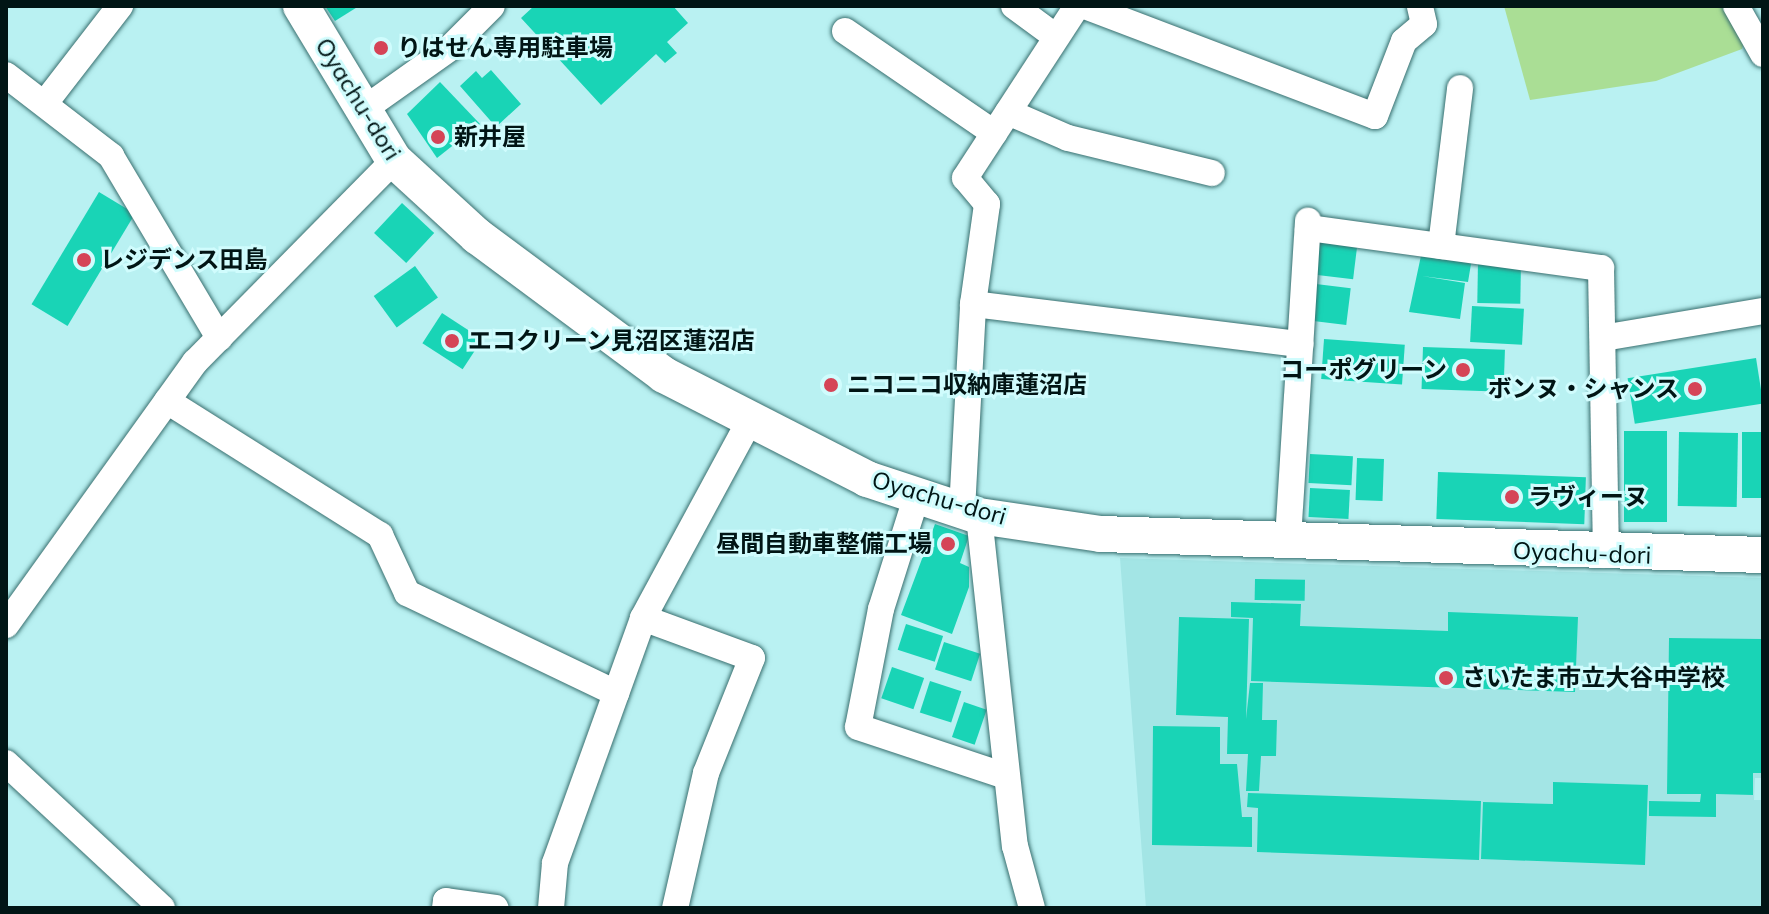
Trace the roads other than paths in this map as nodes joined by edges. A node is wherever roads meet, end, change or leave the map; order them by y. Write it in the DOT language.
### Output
graph roads {
  1 [pos="120,6"];
  2 [pos="301,6"];
  3 [pos="492,6"];
  4 [pos="1014,6"];
  5 [pos="1077,6"];
  6 [pos="1085,6"];
  7 [pos="1420,6"];
  8 [pos="1736,6"];
  9 [pos="845,31"];
  10 [pos="1056,37"];
  11 [pos="1763,54"];
  12 [pos="6,75"];
  13 [pos="1460,88"];
  14 [pos="45,103"];
  15 [pos="360,112"];
  16 [pos="1001,123"];
  17 [pos="394,160"];
  18 [pos="1212,173"];
  19 [pos="1441,246"];
  20 [pos="973,304"];
  21 [pos="1763,311"];
  22 [pos="219,338"];
  23 [pos="1603,338"];
  24 [pos="1301,344"];
  25 [pos="167,401"];
  26 [pos="749,422"];
  27 [pos="917,495"];
  28 [pos="971,513"];
  29 [pos="1288,539"];
  30 [pos="1606,555"];
  31 [pos="1763,555"];
  32 [pos="643,618"];
  33 [pos="6,625"];
  34 [pos="616,693"];
  35 [pos="6,763"];
  36 [pos="1005,776"];
  37 [pos="162,908"];
  38 [pos="445,908"];
  39 [pos="496,908"];
  40 [pos="551,908"];
  41 [pos="675,908"];
  42 [pos="1032,908"];
  1 -- 14 [label="street"];
  2 -- 15 [label="street, Oyachu-dori"];
  3 -- 15 [label="street"];
  4 -- 10 [label="street"];
  5 -- 10 [label="street"];
  6 -- 7 [label="street"];
  8 -- 11 [label="street"];
  9 -- 16 [label="street"];
  10 -- 16 [label="street"];
  12 -- 14 [label="street"];
  13 -- 19 [label="street"];
  14 -- 22 [label="street"];
  15 -- 17 [label="street, Oyachu-dori"];
  16 -- 18 [label="street"];
  16 -- 20 [label="street"];
  17 -- 22 [label="street"];
  17 -- 26 [label="street, Oyachu-dori"];
  19 -- 23 [label="street"];
  19 -- 24 [label="street"];
  20 -- 24 [label="street"];
  20 -- 28 [label="street"];
  21 -- 23 [label="street"];
  22 -- 25 [label="street"];
  23 -- 30 [label="street"];
  24 -- 29 [label="street"];
  25 -- 33 [label="street"];
  25 -- 34 [label="street"];
  26 -- 27 [label="street, Oyachu-dori"];
  26 -- 32 [label="street"];
  27 -- 28 [label="street, Oyachu-dori"];
  27 -- 36 [label="street"];
  28 -- 29 [label="street, Oyachu-dori"];
  28 -- 36 [label="street"];
  29 -- 30 [label="street, Oyachu-dori"];
  30 -- 31 [label="street, Oyachu-dori"];
  32 -- 34 [label="street"];
  32 -- 41 [label="street"];
  34 -- 40 [label="street"];
  35 -- 37 [label="street"];
  36 -- 42 [label="street"];
  38 -- 39 [label="street"];
}
